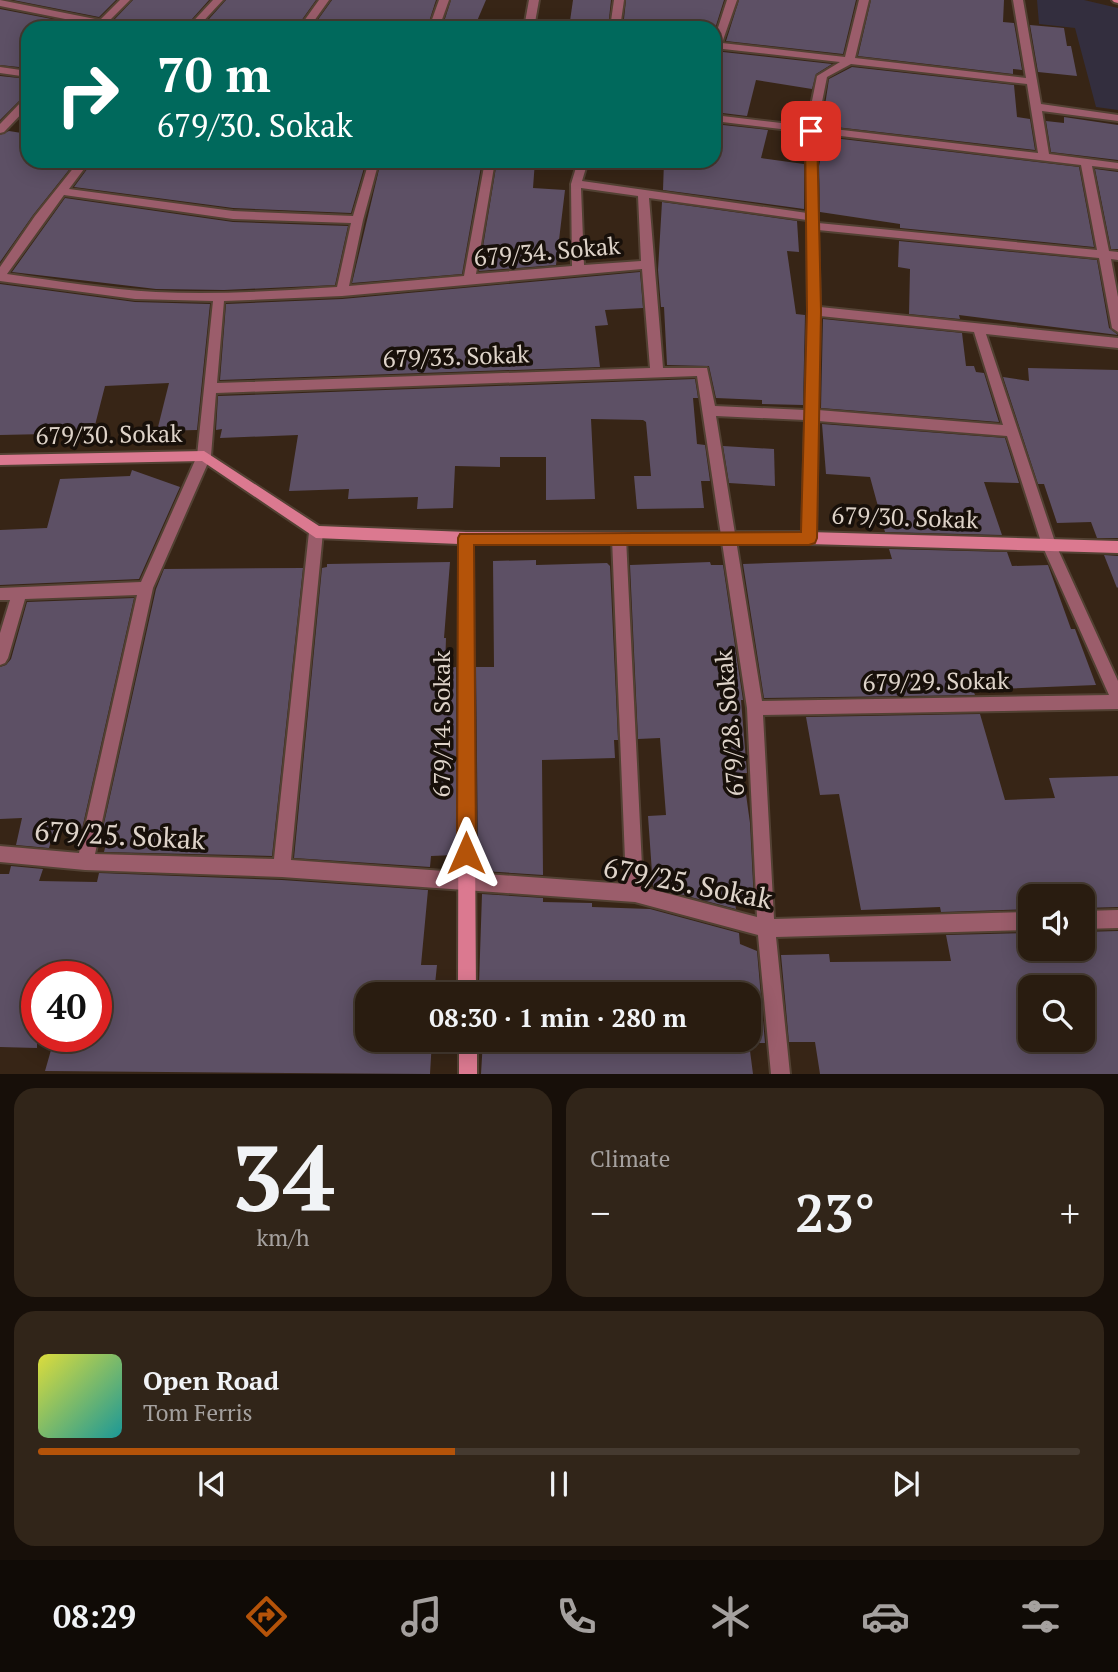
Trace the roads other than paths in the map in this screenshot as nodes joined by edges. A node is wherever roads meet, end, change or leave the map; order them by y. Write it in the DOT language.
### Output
graph roads {
  1 [pos="42,0"];
  2 [pos="125,0"];
  3 [pos="218,0"];
  4 [pos="324,0"];
  5 [pos="444,0"];
  6 [pos="534,0"];
  7 [pos="618,0"];
  8 [pos="732,0"];
  9 [pos="864,0"];
  10 [pos="1018,0"];
  11 [pos="0,3"];
  12 [pos="35,8"];
  13 [pos="84,21"];
  14 [pos="103,21"];
  15 [pos="198,21"];
  16 [pos="309,21"];
  17 [pos="436,21"];
  18 [pos="530,21"];
  19 [pos="616,21"];
  20 [pos="721,31"];
  21 [pos="721,46"];
  22 [pos="849,61"];
  23 [pos="0,70"];
  24 [pos="21,73"];
  25 [pos="1030,81"];
  26 [pos="1037,107"];
  27 [pos="21,108"];
  28 [pos="1118,118"];
  29 [pos="721,119"];
  30 [pos="0,131"];
  31 [pos="811,131"];
  32 [pos="1044,157"];
  33 [pos="1086,161"];
  34 [pos="1118,166"];
  35 [pos="79,168"];
  36 [pos="372,168"];
  37 [pos="489,168"];
  38 [pos="581,168"];
  39 [pos="576,184"];
  40 [pos="61,191"];
  41 [pos="643,193"];
  42 [pos="357,220"];
  43 [pos="812,221"];
  44 [pos="1104,254"];
  45 [pos="1118,256"];
  46 [pos="647,265"];
  47 [pos="578,268"];
  48 [pos="0,276"];
  49 [pos="469,280"];
  50 [pos="342,292"];
  51 [pos="219,296"];
  52 [pos="814,311"];
  53 [pos="978,327"];
  54 [pos="1118,328"];
  55 [pos="1118,343"];
  56 [pos="703,371"];
  57 [pos="657,373"];
  58 [pos="210,388"];
  59 [pos="709,411"];
  60 [pos="811,415"];
  61 [pos="1013,431"];
  62 [pos="204,456"];
  63 [pos="0,460"];
  64 [pos="316,532"];
  65 [pos="466,538"];
  66 [pos="619,538"];
  67 [pos="730,538"];
  68 [pos="809,538"];
  69 [pos="1049,545"];
  70 [pos="1118,547"];
  71 [pos="146,588"];
  72 [pos="20,592"];
  73 [pos="0,594"];
  74 [pos="0,657"];
  75 [pos="1112,672"];
  76 [pos="1118,700"];
  77 [pos="755,708"];
  78 [pos="0,855"];
  79 [pos="85,862"];
  80 [pos="282,869"];
  81 [pos="466,880"];
  82 [pos="635,893"];
  83 [pos="1118,919"];
  84 [pos="1095,920"];
  85 [pos="1018,921"];
  86 [pos="766,928"];
  87 [pos="467,982"];
  88 [pos="468,1052"];
  89 [pos="468,1073"];
  90 [pos="781,1073"];
  1 -- 12 [label="street"];
  2 -- 14 [label="street"];
  3 -- 15 [label="street"];
  4 -- 16 [label="street"];
  5 -- 17 [label="street"];
  6 -- 18 [label="street"];
  7 -- 19 [label="street"];
  8 -- 20 [label="street"];
  9 -- 22 [label="street"];
  10 -- 25 [label="street"];
  11 -- 12 [label="street"];
  12 -- 13 [label="street"];
  21 -- 22 [label="street"];
  22 -- 25 [label="street"];
  22 -- 31 [label="street"];
  23 -- 24 [label="street"];
  25 -- 26 [label="street"];
  26 -- 28 [label="street"];
  26 -- 32 [label="street"];
  27 -- 30 [label="street"];
  29 -- 31 [label="street"];
  31 -- 32 [label="street"];
  31 -- 43 [label="street"];
  32 -- 33 [label="street"];
  33 -- 34 [label="street"];
  33 -- 44 [label="street"];
  35 -- 40 [label="street"];
  36 -- 42 [label="street"];
  37 -- 49 [label="street"];
  38 -- 39 [label="street"];
  39 -- 41 [label="street"];
  39 -- 47 [label="street"];
  40 -- 42 [label="street"];
  40 -- 48 [label="street"];
  41 -- 43 [label="street"];
  41 -- 46 [label="street"];
  42 -- 50 [label="street"];
  43 -- 44 [label="street"];
  43 -- 52 [label="street"];
  44 -- 45 [label="street"];
  44 -- 54 [label="street"];
  46 -- 47 [label="street, 679/34. Sokak"];
  46 -- 57 [label="street, 679/34. Sokak"];
  47 -- 49 [label="street, 679/34. Sokak"];
  48 -- 51 [label="street, 679/34. Sokak"];
  49 -- 50 [label="street, 679/34. Sokak"];
  50 -- 51 [label="street, 679/34. Sokak"];
  51 -- 58 [label="street"];
  52 -- 53 [label="street"];
  52 -- 60 [label="street"];
  53 -- 55 [label="street"];
  53 -- 61 [label="street"];
  56 -- 57 [label="street, 679/33. Sokak"];
  56 -- 59 [label="street, 679/28. Sokak"];
  57 -- 58 [label="street, 679/33. Sokak"];
  58 -- 62 [label="street"];
  59 -- 60 [label="street"];
  59 -- 67 [label="street, 679/28. Sokak"];
  60 -- 61 [label="street"];
  60 -- 68 [label="street"];
  61 -- 69 [label="street"];
  62 -- 63 [label="street, 679/30. Sokak"];
  62 -- 64 [label="street, 679/30. Sokak"];
  62 -- 71 [label="street"];
  64 -- 65 [label="street, 679/30. Sokak"];
  64 -- 80 [label="street"];
  65 -- 66 [label="street, 679/30. Sokak"];
  65 -- 81 [label="street, 679/14. Sokak"];
  66 -- 67 [label="street, 679/30. Sokak"];
  66 -- 82 [label="street"];
  67 -- 68 [label="street, 679/30. Sokak"];
  67 -- 77 [label="street, 679/28. Sokak"];
  68 -- 69 [label="street, 679/30. Sokak"];
  69 -- 70 [label="street, 679/30. Sokak"];
  69 -- 75 [label="street"];
  71 -- 72 [label="street"];
  71 -- 79 [label="street"];
  72 -- 73 [label="street"];
  72 -- 74 [label="street"];
  75 -- 76 [label="street"];
  76 -- 77 [label="street, 679/29. Sokak"];
  77 -- 86 [label="street, 679/28. Sokak"];
  78 -- 79 [label="street, 679/25. Sokak"];
  79 -- 80 [label="street, 679/25. Sokak"];
  80 -- 81 [label="street, 679/25. Sokak"];
  81 -- 82 [label="street, 679/25. Sokak"];
  81 -- 87 [label="street, 679/14. Sokak"];
  82 -- 86 [label="street, 679/25. Sokak"];
  83 -- 84 [label="street"];
  85 -- 86 [label="street, 679/25. Sokak"];
  86 -- 90 [label="street, 679/28. Sokak"];
  88 -- 89 [label="street"];
}
